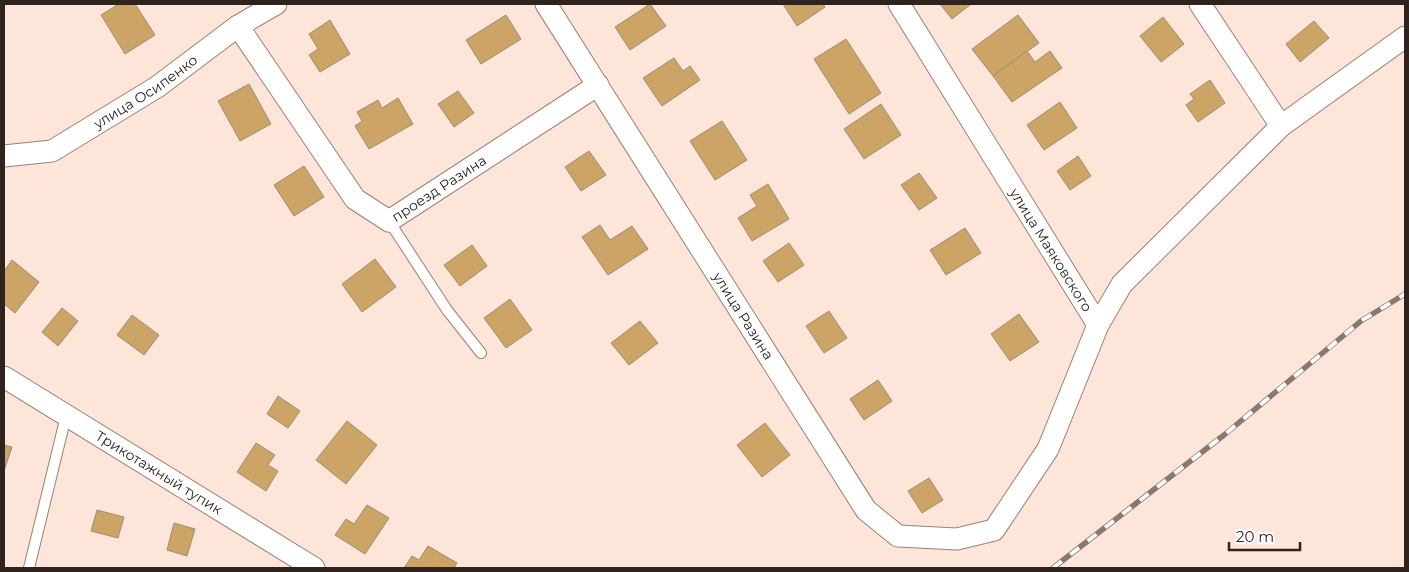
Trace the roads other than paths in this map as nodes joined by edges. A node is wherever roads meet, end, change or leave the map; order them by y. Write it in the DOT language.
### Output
graph roads {
  1 [pos="276,4"];
  2 [pos="546,4"];
  3 [pos="899,4"];
  4 [pos="1200,4"];
  5 [pos="238,26"];
  6 [pos="1405,37"];
  7 [pos="598,85"];
  8 [pos="1281,126"];
  9 [pos="4,156"];
  10 [pos="389,221"];
  11 [pos="1098,325"];
  12 [pos="481,353"];
  13 [pos="4,377"];
  14 [pos="66,416"];
  15 [pos="994,530"];
  16 [pos="29,568"];
  17 [pos="314,568"];
  1 -- 5 [label="street, улица Осипенко"];
  2 -- 7 [label="street, улица Разина"];
  3 -- 11 [label="street, улица Маяковского"];
  4 -- 8 [label="street"];
  5 -- 9 [label="street, улица Осипенко"];
  5 -- 10 [label="street, проезд Разина"];
  6 -- 8 [label="street"];
  7 -- 10 [label="street, проезд Разина"];
  7 -- 15 [label="street, улица Разина"];
  8 -- 11 [label="street"];
  10 -- 12 [label="lane"];
  11 -- 15 [label="street, улица Маяковского"];
  13 -- 14 [label="street, Трикотажный тупик"];
  14 -- 16 [label="lane"];
  14 -- 17 [label="street, Трикотажный тупик"];
}
